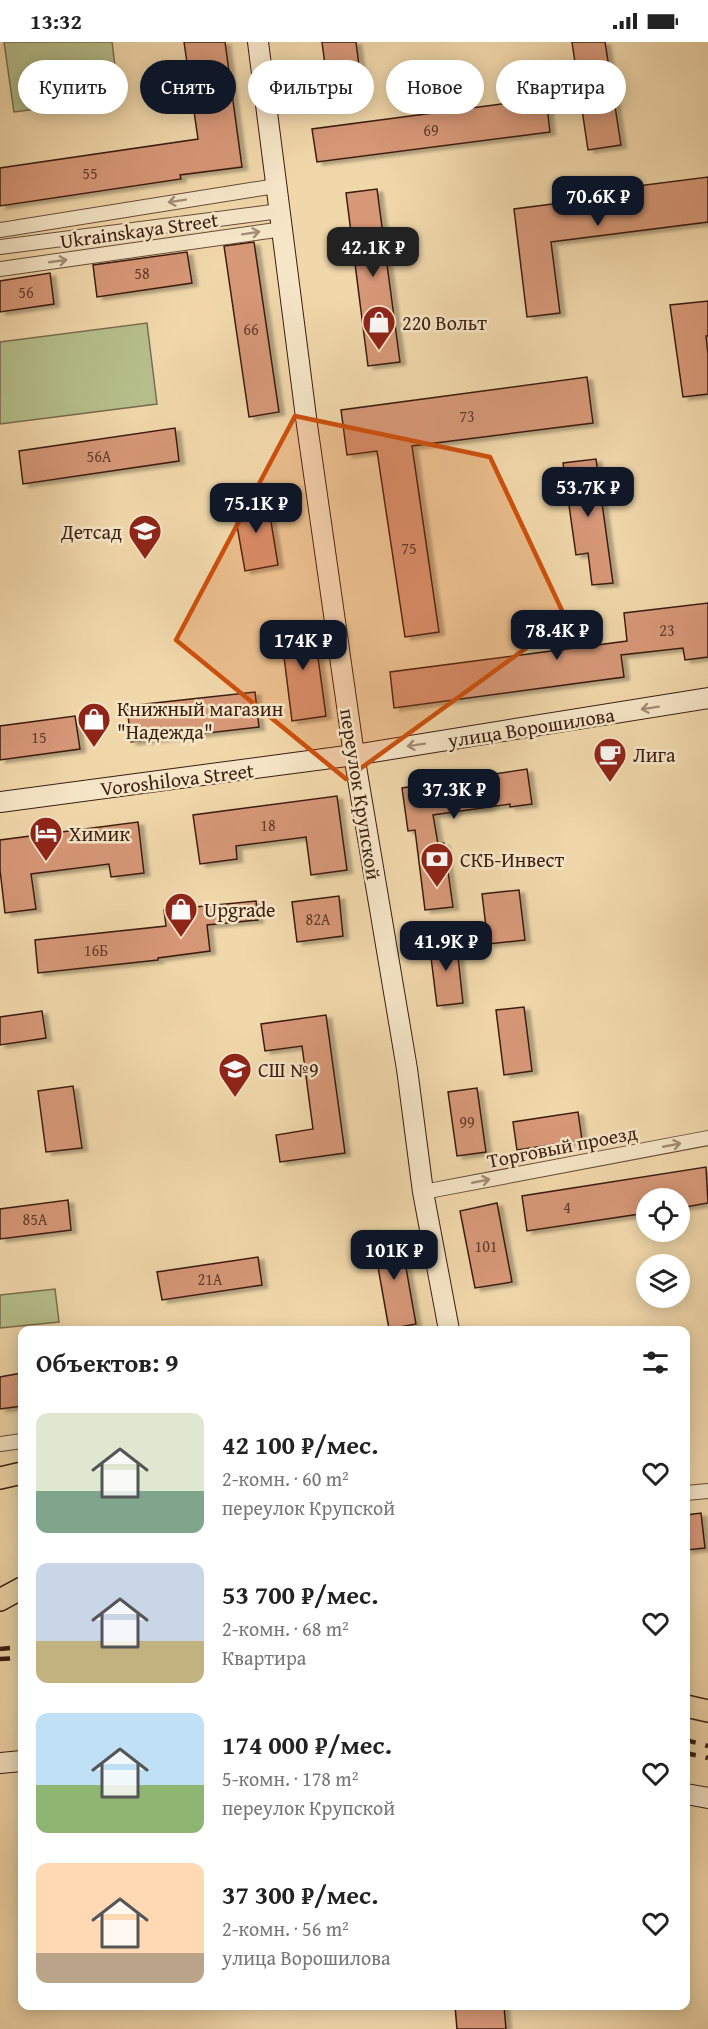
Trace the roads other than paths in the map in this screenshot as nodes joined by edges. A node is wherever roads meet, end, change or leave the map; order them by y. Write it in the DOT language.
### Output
graph roads {
  1 [pos="258,42"];
  2 [pos="276,186"];
  3 [pos="281,220"];
  4 [pos="0,230"];
  5 [pos="0,247"];
  6 [pos="0,269"];
  7 [pos="708,698"];
  8 [pos="354,755"];
  9 [pos="0,802"];
  10 [pos="708,1138"];
  11 [pos="423,1192"];
  12 [pos="448,1326"];
  13 [pos="18,1442"];
  14 [pos="0,1444"];
  15 [pos="18,1474"];
  16 [pos="0,1478"];
  17 [pos="708,1491"];
  18 [pos="690,1493"];
  19 [pos="18,1590"];
  20 [pos="0,1600"];
  21 [pos="690,1707"];
  22 [pos="708,1711"];
  23 [pos="18,1761"];
  24 [pos="0,1763"];
  25 [pos="690,1795"];
  26 [pos="708,1798"];
  1 -- 2 [label="street, переулок Крупской"];
  2 -- 3 [label="street, переулок Крупской"];
  2 -- 4 [label="street, Ukrainskaya Street, one-way"];
  3 -- 5 [label="street"];
  6 -- 3 [label="street, Ukrainskaya Street, one-way"];
  3 -- 8 [label="street, переулок Крупской"];
  7 -- 8 [label="street, улица Ворошилова, one-way"];
  8 -- 9 [label="street, Voroshilova Street"];
  8 -- 11 [label="street, переулок Крупской"];
  11 -- 10 [label="street, Торговый проезд, one-way"];
  11 -- 12 [label="street, переулок Крупской"];
  13 -- 14 [label="street"];
  15 -- 16 [label="main road"];
  17 -- 18 [label="street"];
  19 -- 20 [label="main road"];
  21 -- 22 [label="main road"];
  23 -- 24 [label="street"];
  25 -- 26 [label="street"];
}
